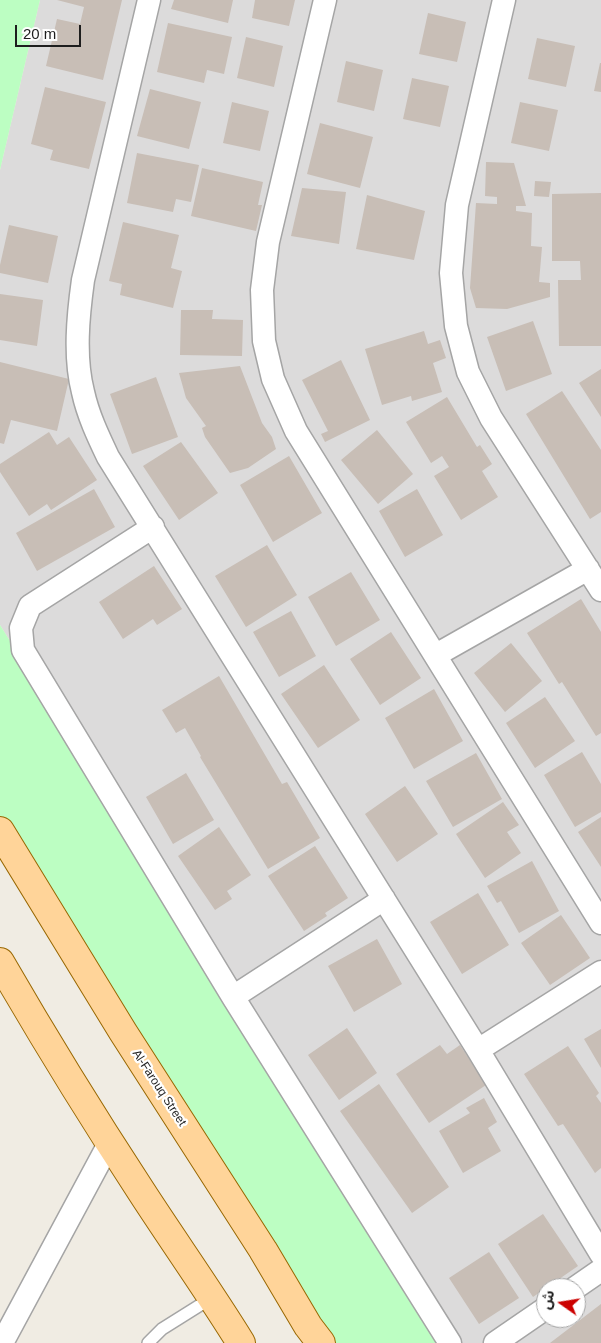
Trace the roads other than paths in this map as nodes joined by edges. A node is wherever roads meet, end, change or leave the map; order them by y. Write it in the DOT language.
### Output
graph roads {
  1 [pos="149,0"];
  2 [pos="325,0"];
  3 [pos="504,0"];
  4 [pos="152,527"];
  5 [pos="588,570"];
  6 [pos="601,590"];
  7 [pos="436,654"];
  8 [pos="0,831"];
  9 [pos="384,899"];
  10 [pos="601,923"];
  11 [pos="0,962"];
  12 [pos="601,972"];
  13 [pos="233,997"];
  14 [pos="478,1050"];
  15 [pos="110,1142"];
  16 [pos="601,1254"];
  17 [pos="601,1270"];
  18 [pos="586,1280"];
  19 [pos="213,1297"];
  20 [pos="536,1315"];
  21 [pos="161,1338"];
  22 [pos="2,1343"];
  23 [pos="148,1343"];
  24 [pos="241,1343"];
  25 [pos="320,1343"];
  26 [pos="450,1343"];
  27 [pos="495,1343"];
  1 -- 4 [label="street"];
  2 -- 7 [label="street"];
  3 -- 5 [label="street"];
  4 -- 9 [label="street"];
  4 -- 13 [label="street"];
  5 -- 6 [label="street"];
  5 -- 7 [label="street"];
  7 -- 10 [label="street"];
  8 -- 25 [label="main road, Al-Farouq Street"];
  9 -- 13 [label="street"];
  9 -- 14 [label="street"];
  11 -- 15 [label="main road"];
  12 -- 14 [label="street"];
  13 -- 26 [label="street"];
  14 -- 16 [label="street"];
  15 -- 19 [label="main road"];
  15 -- 22 [label="street"];
  17 -- 18 [label="street"];
  19 -- 21 [label="lane"];
  19 -- 24 [label="main road"];
  20 -- 27 [label="street"];
  21 -- 23 [label="lane"];
}
